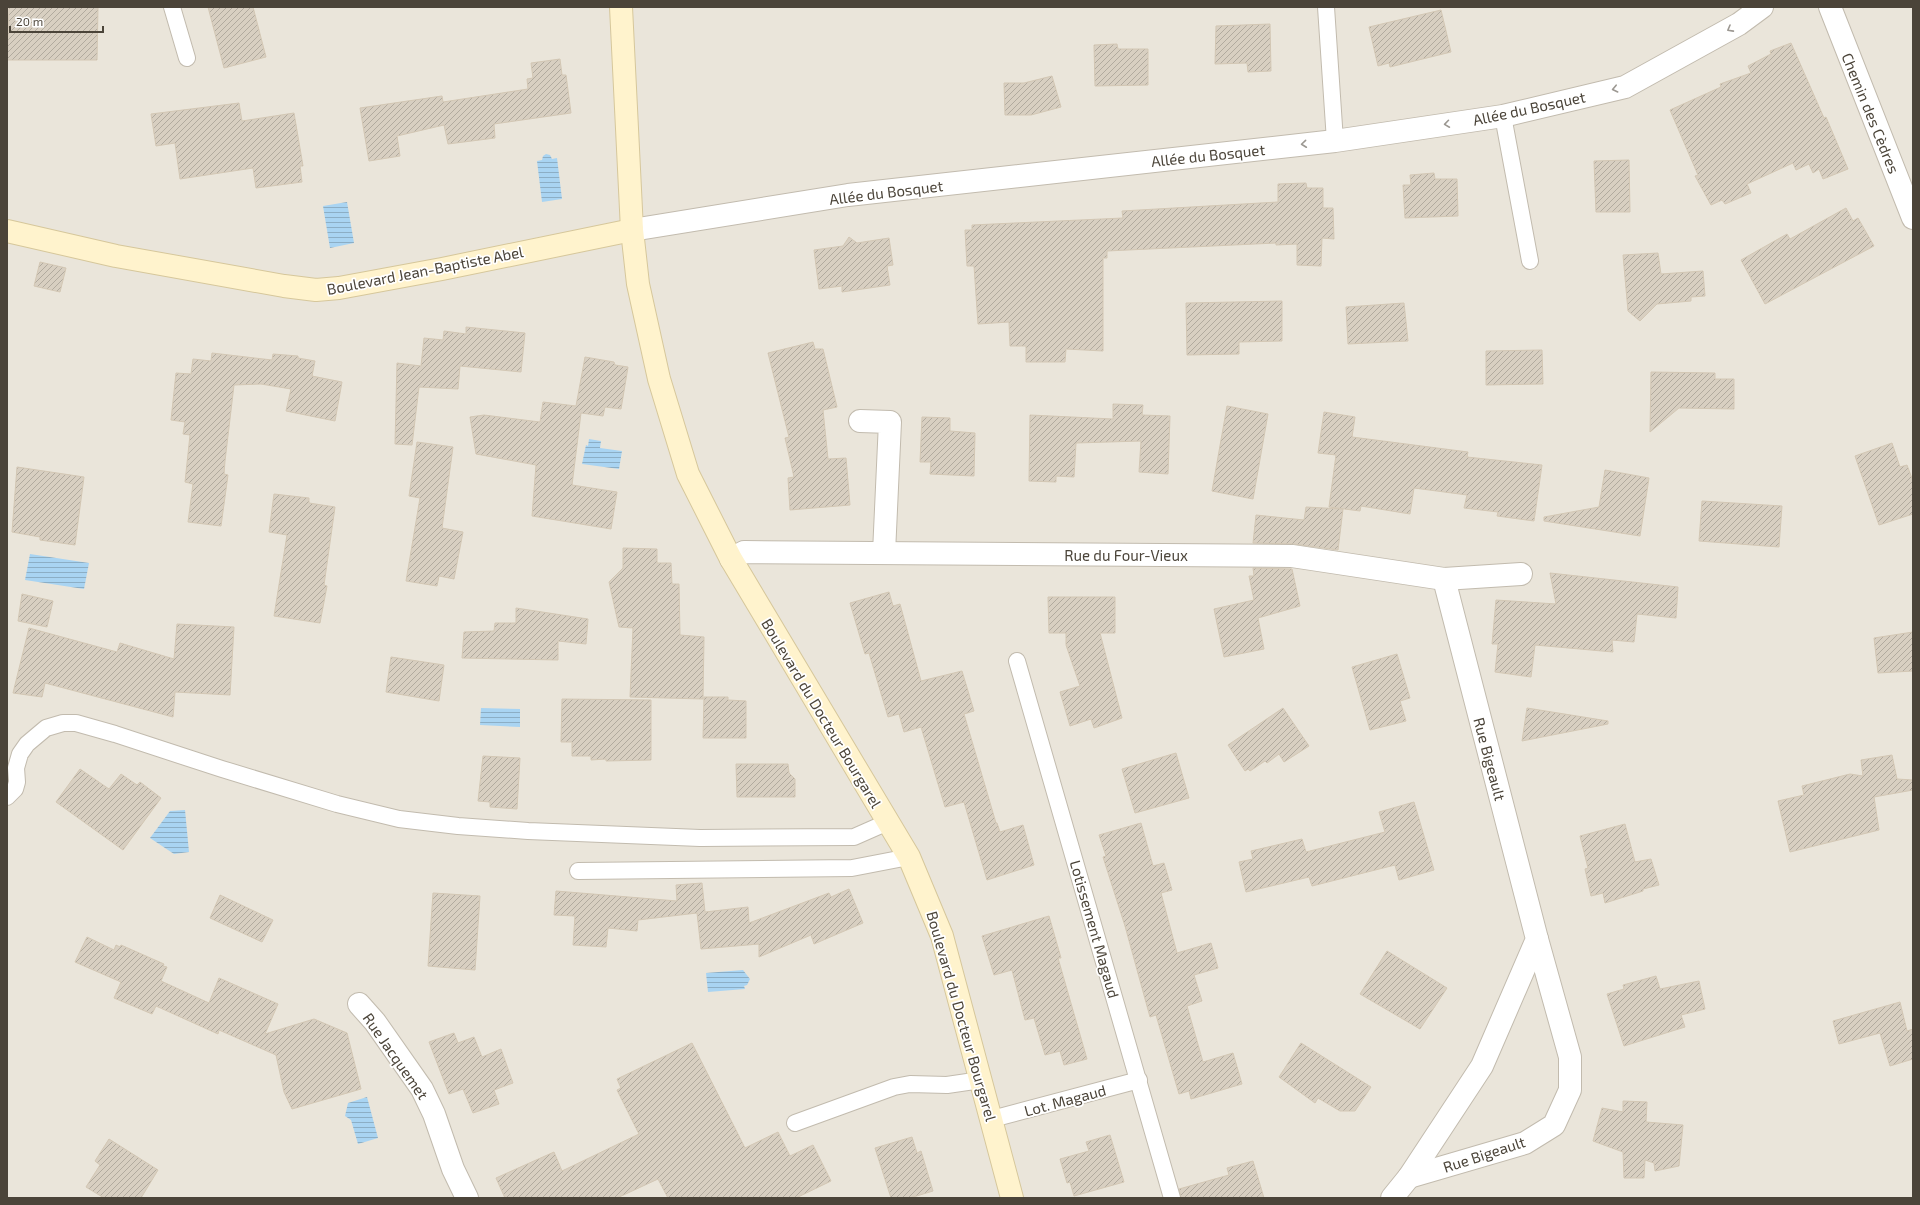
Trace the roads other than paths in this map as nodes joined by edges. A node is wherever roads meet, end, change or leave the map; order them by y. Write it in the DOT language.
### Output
graph roads {
  1 [pos="172,7"];
  2 [pos="620,7"];
  3 [pos="1326,7"];
  4 [pos="1762,7"];
  5 [pos="1830,7"];
  6 [pos="187,58"];
  7 [pos="1503,116"];
  8 [pos="1335,141"];
  9 [pos="1913,218"];
  10 [pos="632,230"];
  11 [pos="7,231"];
  12 [pos="1530,261"];
  13 [pos="860,421"];
  14 [pos="884,553"];
  15 [pos="731,559"];
  16 [pos="1521,574"];
  17 [pos="1444,579"];
  18 [pos="1017,661"];
  19 [pos="7,797"];
  20 [pos="888,822"];
  21 [pos="909,857"];
  22 [pos="578,871"];
  23 [pos="1537,939"];
  24 [pos="359,1004"];
  25 [pos="981,1080"];
  26 [pos="1139,1080"];
  27 [pos="992,1119"];
  28 [pos="795,1123"];
  29 [pos="1409,1177"];
  30 [pos="467,1198"];
  31 [pos="1012,1198"];
  32 [pos="1172,1198"];
  33 [pos="1392,1198"];
  1 -- 6 [label="lane"];
  2 -- 10 [label="main road, Boulevard du Docteur Bourgarel"];
  3 -- 8 [label="lane"];
  4 -- 7 [label="street, Allée du Bosquet, one-way"];
  5 -- 9 [label="street, Chemin des Cèdres"];
  7 -- 8 [label="street, Allée du Bosquet, one-way"];
  7 -- 12 [label="lane"];
  8 -- 10 [label="street, Allée du Bosquet, one-way"];
  10 -- 11 [label="main road, Boulevard Jean-Baptiste Abel"];
  10 -- 15 [label="main road, Boulevard du Docteur Bourgarel"];
  13 -- 14 [label="street"];
  14 -- 15 [label="street, Rue du Four-Vieux"];
  14 -- 17 [label="street, Rue du Four-Vieux"];
  15 -- 20 [label="main road, Boulevard du Docteur Bourgarel"];
  16 -- 17 [label="street, Rue du Four-Vieux"];
  17 -- 23 [label="street, Rue Bigeault"];
  18 -- 26 [label="lane, Lotissement Magaud"];
  19 -- 20 [label="lane"];
  20 -- 21 [label="main road, Boulevard du Docteur Bourgarel"];
  21 -- 22 [label="lane"];
  21 -- 25 [label="main road, Boulevard du Docteur Bourgarel"];
  23 -- 29 [label="street, Rue Bigeault"];
  23 -- 29 [label="street, Rue Bigeault"];
  24 -- 30 [label="street, Rue Jacquemet"];
  25 -- 27 [label="main road, Boulevard du Docteur Bourgarel"];
  25 -- 28 [label="lane"];
  26 -- 27 [label="lane, Lot. Magaud"];
  26 -- 32 [label="lane, Lotissement Magaud"];
  27 -- 31 [label="main road, Boulevard du Docteur Bourgarel"];
  29 -- 33 [label="street, Rue Bigeault"];
}
